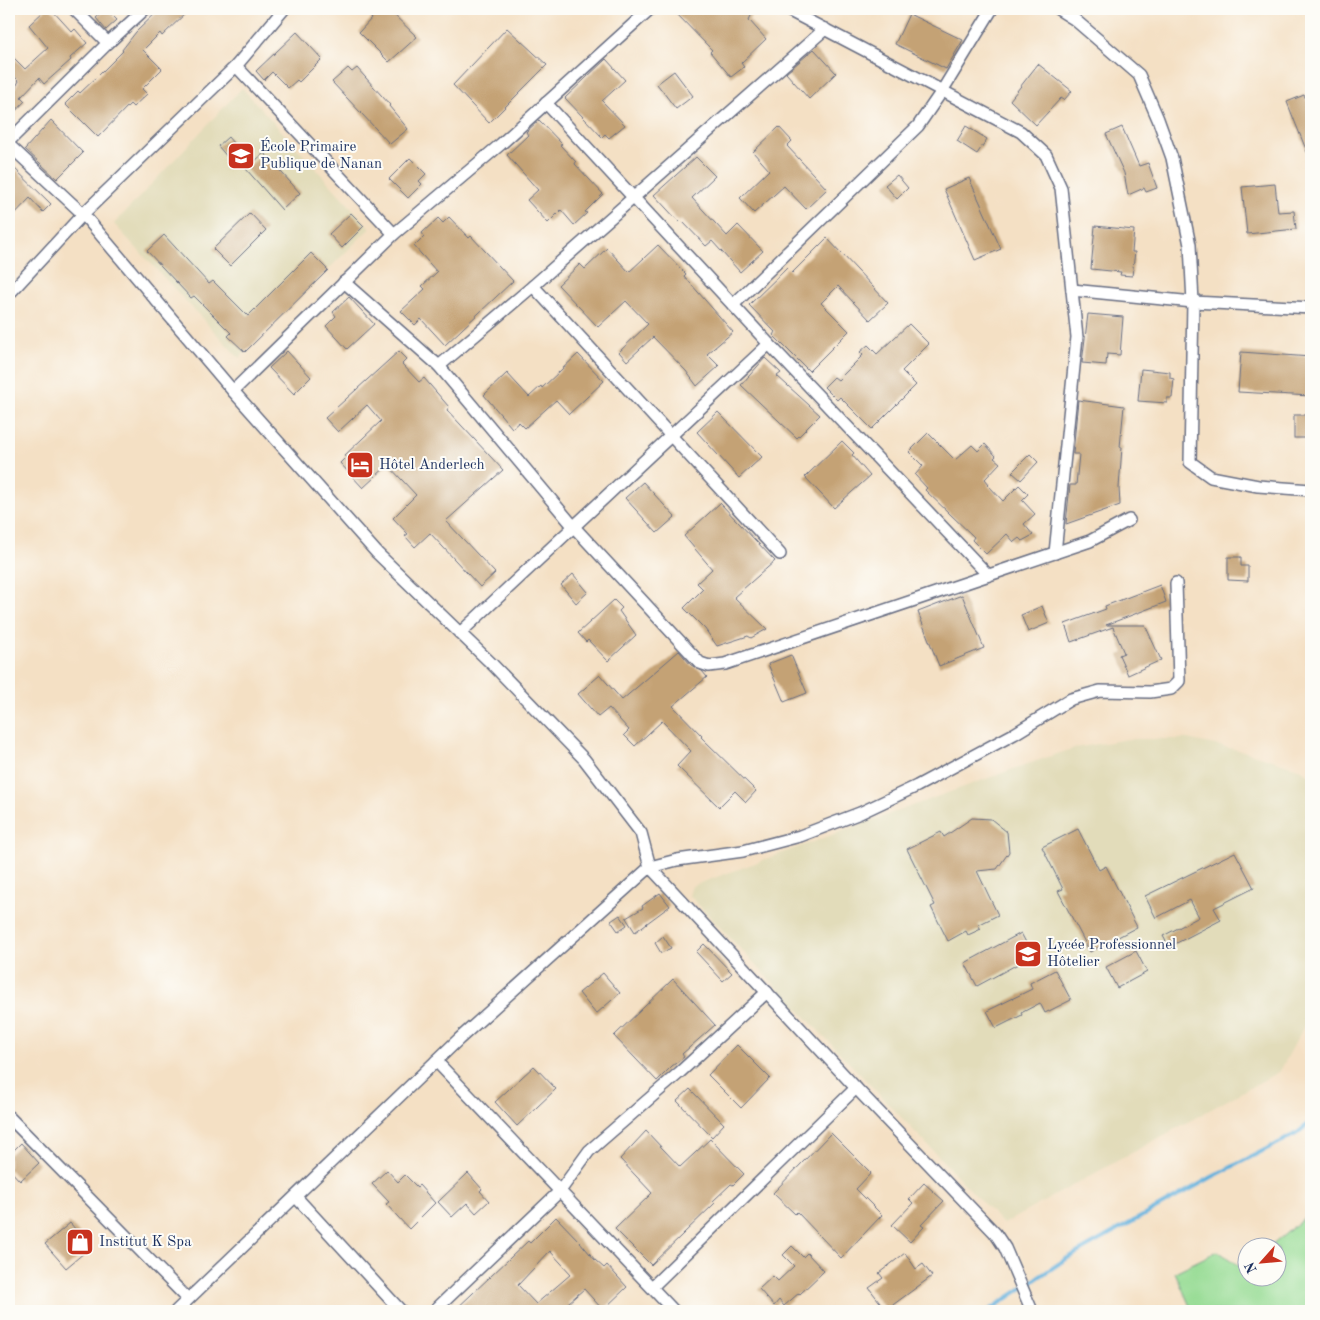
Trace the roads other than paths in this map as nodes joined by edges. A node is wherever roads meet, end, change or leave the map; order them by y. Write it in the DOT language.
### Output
graph roads {
  1 [pos="74,9"];
  2 [pos="145,9"];
  3 [pos="284,9"];
  4 [pos="650,9"];
  5 [pos="786,9"];
  6 [pos="992,9"];
  7 [pos="1058,9"];
  8 [pos="825,29"];
  9 [pos="108,43"];
  10 [pos="236,66"];
  11 [pos="942,91"];
  12 [pos="546,104"];
  13 [pos="9,143"];
  14 [pos="633,197"];
  15 [pos="82,214"];
  16 [pos="394,234"];
  17 [pos="344,282"];
  18 [pos="532,286"];
  19 [pos="1072,290"];
  20 [pos="9,294"];
  21 [pos="1193,302"];
  22 [pos="733,306"];
  23 [pos="1311,308"];
  24 [pos="769,344"];
  25 [pos="438,366"];
  26 [pos="233,392"];
  27 [pos="671,436"];
  28 [pos="1311,490"];
  29 [pos="1129,520"];
  30 [pos="574,527"];
  31 [pos="1055,553"];
  32 [pos="780,554"];
  33 [pos="988,575"];
  34 [pos="1176,583"];
  35 [pos="460,633"];
  36 [pos="650,867"];
  37 [pos="768,992"];
  38 [pos="436,1061"];
  39 [pos="856,1088"];
  40 [pos="9,1117"];
  41 [pos="560,1191"];
  42 [pos="296,1197"];
  43 [pos="652,1287"];
  44 [pos="188,1299"];
  45 [pos="176,1311"];
  46 [pos="401,1311"];
  47 [pos="434,1311"];
  48 [pos="674,1311"];
  49 [pos="1032,1311"];
  1 -- 9 [label="street"];
  2 -- 9 [label="street"];
  3 -- 10 [label="street"];
  4 -- 12 [label="street"];
  5 -- 8 [label="street"];
  6 -- 11 [label="street"];
  7 -- 21 [label="street"];
  8 -- 11 [label="street"];
  8 -- 14 [label="street"];
  9 -- 13 [label="street"];
  10 -- 15 [label="street"];
  10 -- 16 [label="street"];
  11 -- 19 [label="street"];
  11 -- 22 [label="street"];
  12 -- 14 [label="street"];
  12 -- 16 [label="street"];
  13 -- 15 [label="street"];
  14 -- 18 [label="street"];
  14 -- 22 [label="street"];
  15 -- 20 [label="street"];
  15 -- 26 [label="street"];
  16 -- 17 [label="street"];
  17 -- 25 [label="street"];
  17 -- 26 [label="street"];
  18 -- 25 [label="street"];
  18 -- 27 [label="street"];
  19 -- 21 [label="street"];
  19 -- 31 [label="street"];
  21 -- 23 [label="street"];
  21 -- 28 [label="street"];
  22 -- 24 [label="street"];
  24 -- 27 [label="street"];
  24 -- 33 [label="street"];
  25 -- 30 [label="street"];
  26 -- 35 [label="street"];
  27 -- 30 [label="street"];
  27 -- 32 [label="street"];
  29 -- 31 [label="street"];
  30 -- 33 [label="street"];
  30 -- 35 [label="street"];
  31 -- 33 [label="street"];
  34 -- 36 [label="street"];
  35 -- 36 [label="street"];
  36 -- 37 [label="street"];
  36 -- 38 [label="street"];
  37 -- 39 [label="street"];
  37 -- 41 [label="street"];
  38 -- 41 [label="street"];
  38 -- 42 [label="street"];
  39 -- 43 [label="street"];
  39 -- 49 [label="street"];
  40 -- 44 [label="street"];
  41 -- 43 [label="street"];
  41 -- 47 [label="street"];
  42 -- 44 [label="street"];
  42 -- 46 [label="street"];
  43 -- 48 [label="street"];
  44 -- 45 [label="street"];
}
